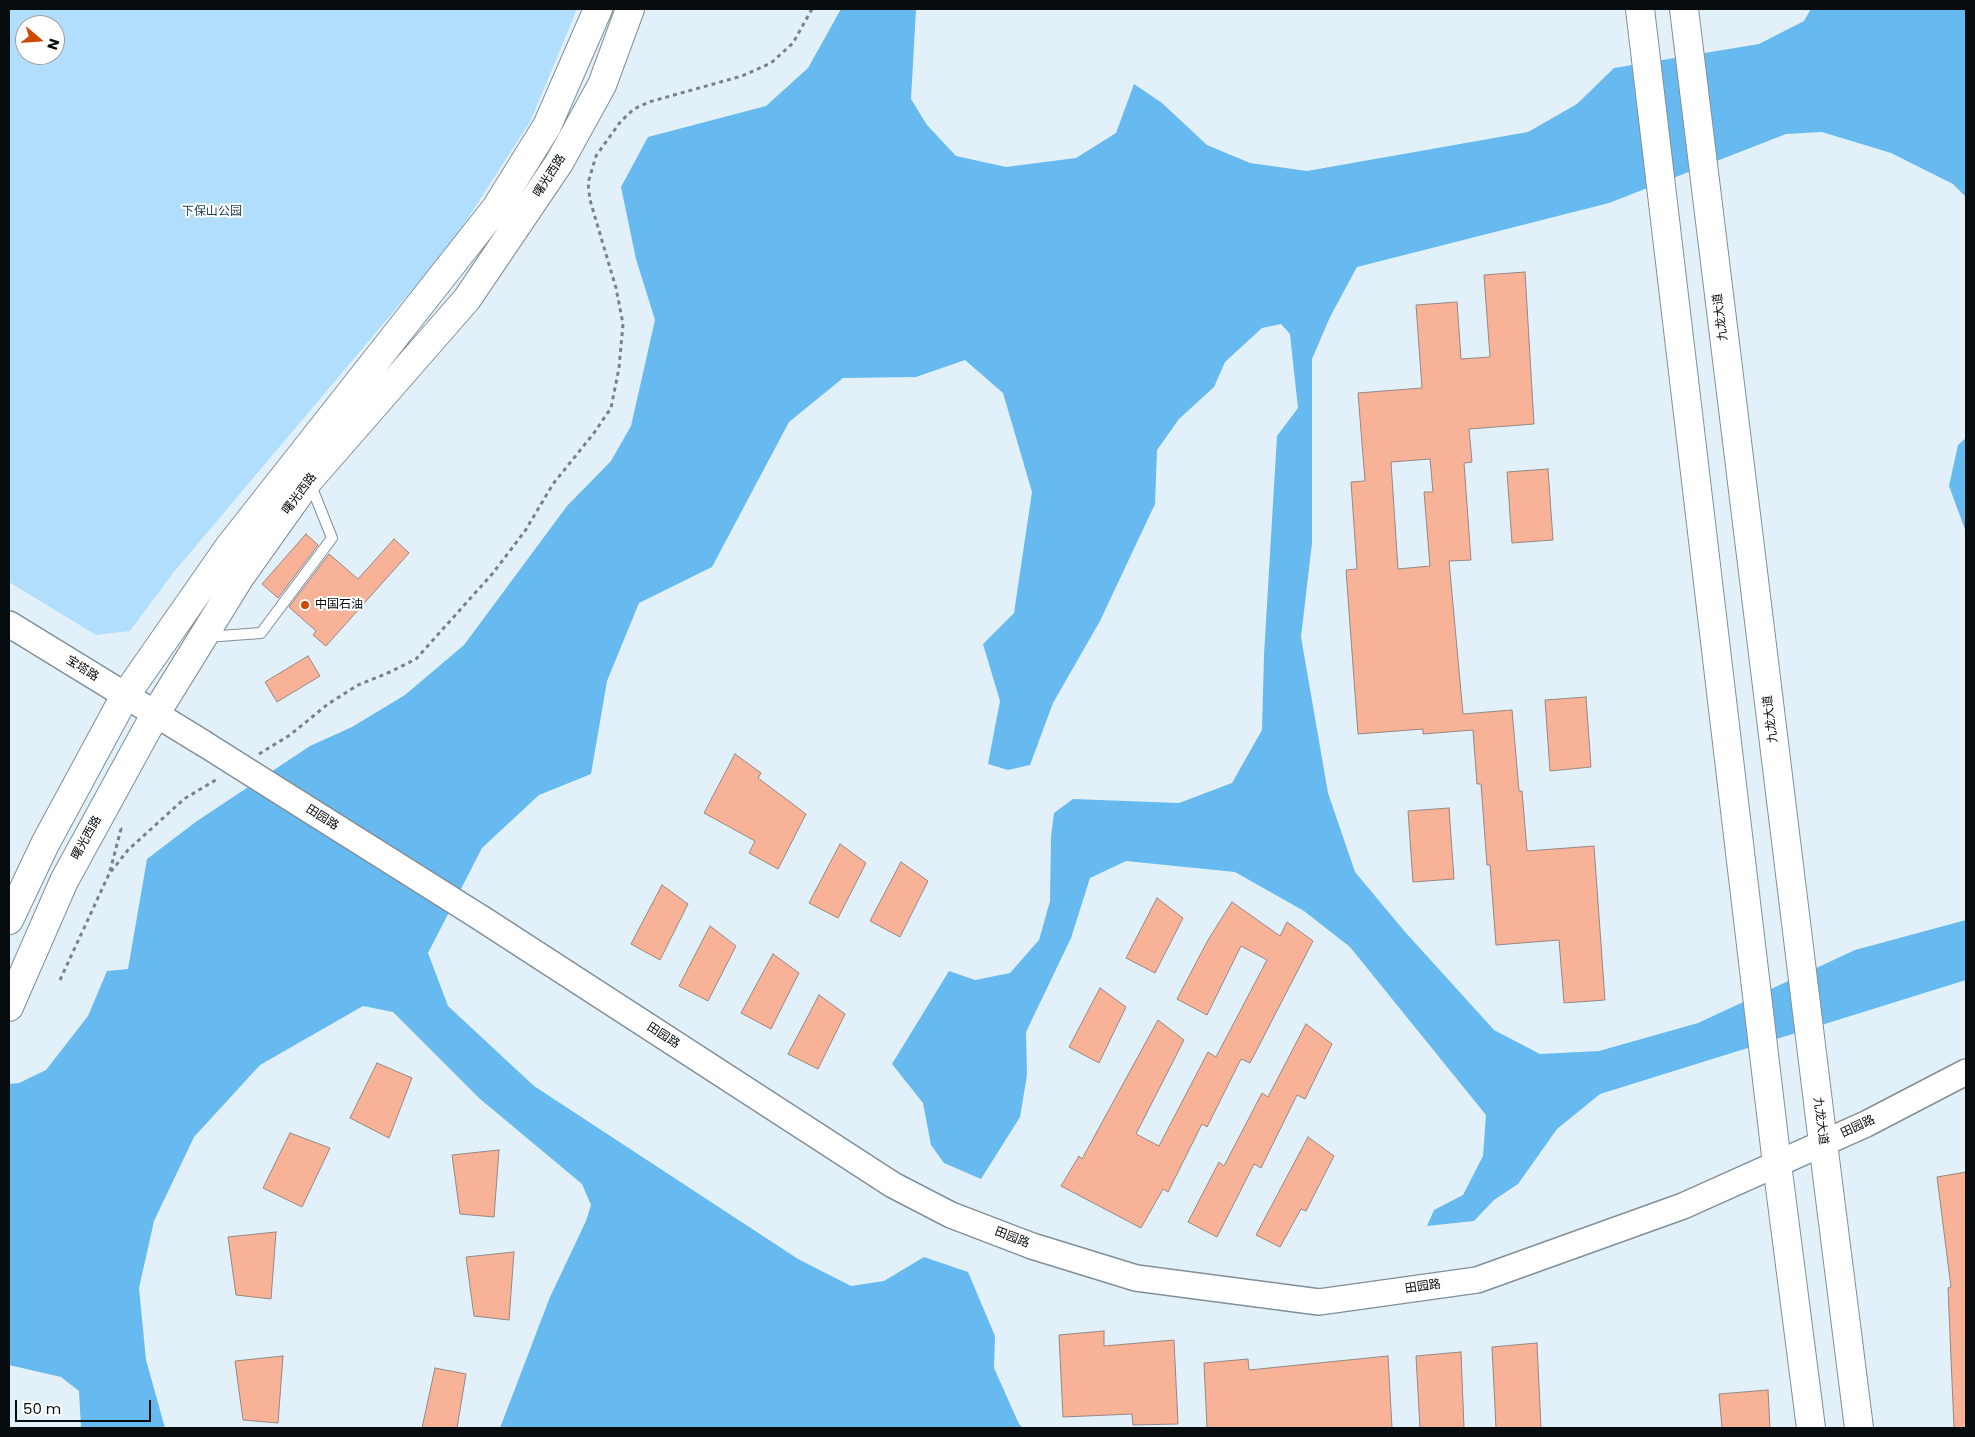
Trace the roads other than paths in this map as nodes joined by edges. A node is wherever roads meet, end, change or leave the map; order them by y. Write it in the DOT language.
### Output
graph roads {
  1 [pos="598,9"];
  2 [pos="630,9"];
  3 [pos="1640,9"];
  4 [pos="1684,9"];
  5 [pos="309,480"];
  6 [pos="9,624"];
  7 [pos="203,637"];
  8 [pos="125,696"];
  9 [pos="156,713"];
  10 [pos="9,920"];
  11 [pos="9,1007"];
  12 [pos="1966,1072"];
  13 [pos="1822,1143"];
  14 [pos="1777,1164"];
  15 [pos="1811,1428"];
  16 [pos="1859,1428"];
  1 -- 8 [label="main road, 曙光西路"];
  2 -- 5 [label="main road, 曙光西路"];
  3 -- 14 [label="main road"];
  4 -- 13 [label="main road, 九龙大道"];
  5 -- 7 [label="main road, 曙光西路"];
  5 -- 7 [label="lane"];
  6 -- 8 [label="street, 宝塔路"];
  7 -- 9 [label="main road, 曙光西路"];
  8 -- 9 [label="street, 宝塔路"];
  8 -- 10 [label="main road, 曙光西路"];
  9 -- 11 [label="main road, 曙光西路"];
  9 -- 14 [label="street, 田园路, bridge"];
  12 -- 13 [label="street, 田园路"];
  13 -- 14 [label="street, 田园路"];
  13 -- 16 [label="main road, 九龙大道"];
  14 -- 15 [label="main road"];
}
